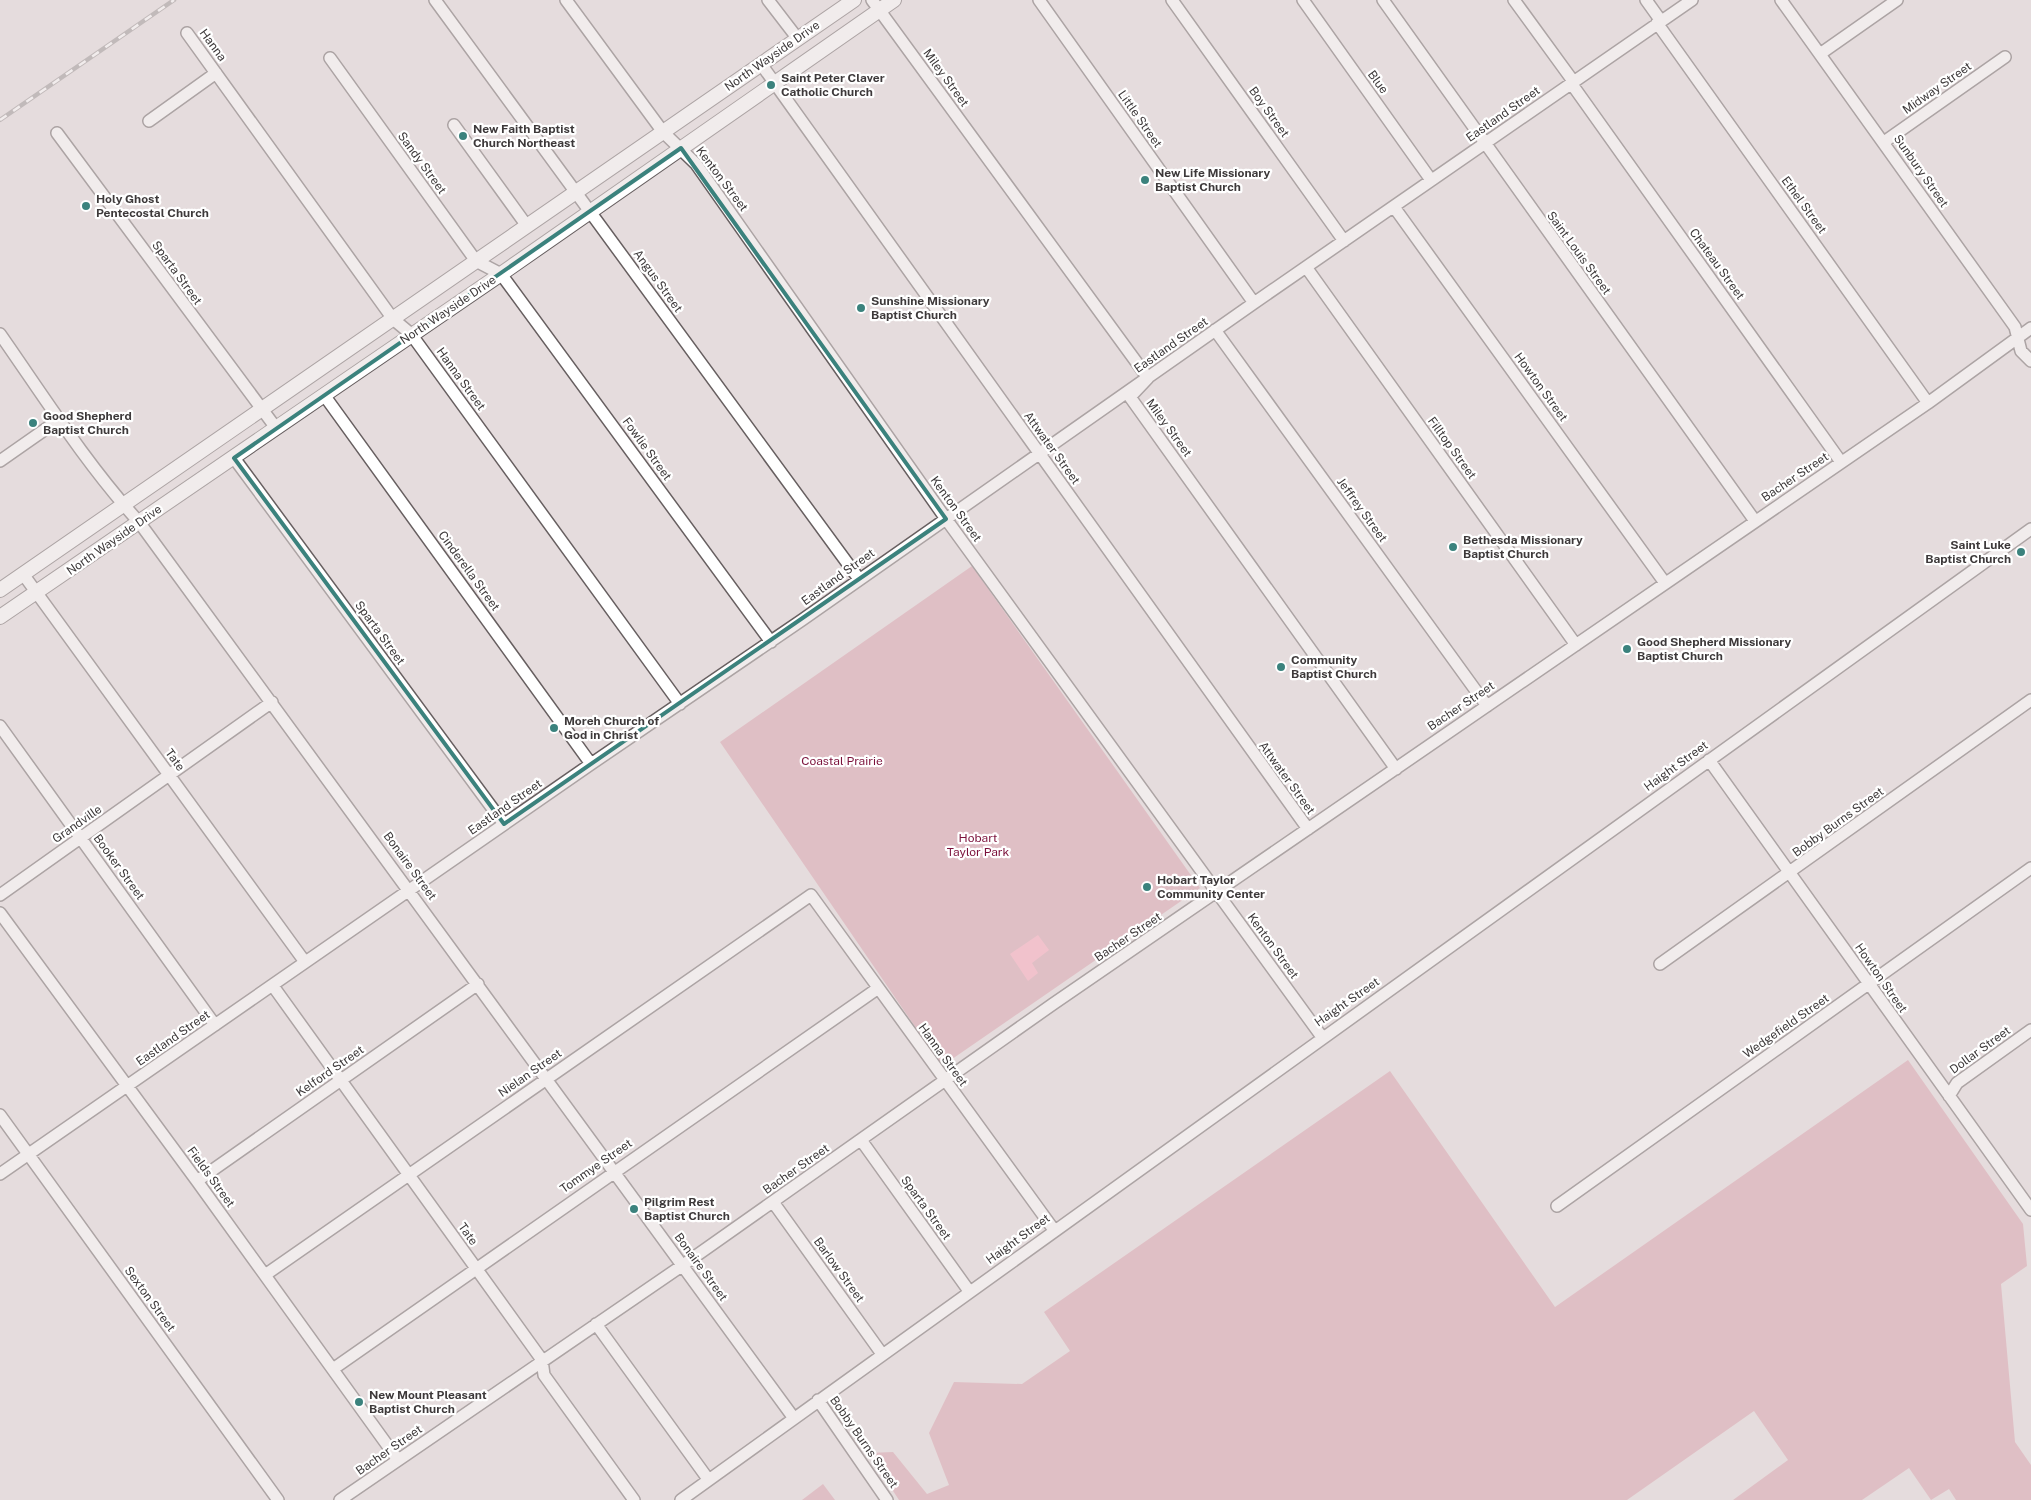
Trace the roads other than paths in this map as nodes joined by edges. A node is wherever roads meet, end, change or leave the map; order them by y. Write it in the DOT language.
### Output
graph roads {
  1 [pos="435,0"];
  2 [pos="566,0"];
  3 [pos="768,0"];
  4 [pos="854,0"];
  5 [pos="894,0"];
  6 [pos="1039,0"];
  7 [pos="1172,0"];
  8 [pos="1303,0"];
  9 [pos="1383,0"];
  10 [pos="1514,0"];
  11 [pos="1646,0"];
  12 [pos="1692,0"];
  13 [pos="1781,0"];
  14 [pos="1897,0"];
  15 [pos="876,5"];
  16 [pos="1659,22"];
  17 [pos="187,33"];
  18 [pos="798,39"];
  19 [pos="1820,54"];
  20 [pos="2005,57"];
  21 [pos="330,58"];
  22 [pos="761,64"];
  23 [pos="216,73"];
  24 [pos="1572,82"];
  25 [pos="774,83"];
  26 [pos="149,121"];
  27 [pos="454,125"];
  28 [pos="663,132"];
  29 [pos="57,133"];
  30 [pos="1884,142"];
  31 [pos="1484,144"];
  32 [pos="681,148"];
  33 [pos="1431,180"];
  34 [pos="576,192"];
  35 [pos="1394,206"];
  36 [pos="589,211"];
  37 [pos="527,226"];
  38 [pos="1344,241"];
  39 [pos="476,261"];
  40 [pos="1306,267"];
  41 [pos="501,274"];
  42 [pos="1254,303"];
  43 [pos="393,319"];
  44 [pos="2031,328"];
  45 [pos="1216,330"];
  46 [pos="0,334"];
  47 [pos="411,334"];
  48 [pos="2017,338"];
  49 [pos="2031,361"];
  50 [pos="1148,378"];
  51 [pos="324,395"];
  52 [pos="1928,402"];
  53 [pos="261,410"];
  54 [pos="60,419"];
  55 [pos="276,428"];
  56 [pos="1039,454"];
  57 [pos="234,458"];
  58 [pos="0,461"];
  59 [pos="1841,462"];
  60 [pos="124,505"];
  61 [pos="946,519"];
  62 [pos="1755,521"];
  63 [pos="140,522"];
  64 [pos="2031,529"];
  65 [pos="24,574"];
  66 [pos="859,579"];
  67 [pos="1666,583"];
  68 [pos="0,590"];
  69 [pos="38,593"];
  70 [pos="0,617"];
  71 [pos="771,642"];
  72 [pos="1576,645"];
  73 [pos="2031,700"];
  74 [pos="272,702"];
  75 [pos="680,704"];
  76 [pos="1486,706"];
  77 [pos="0,726"];
  78 [pos="1709,760"];
  79 [pos="591,764"];
  80 [pos="1396,768"];
  81 [pos="169,776"];
  82 [pos="504,824"];
  83 [pos="1308,829"];
  84 [pos="81,838"];
  85 [pos="2031,868"];
  86 [pos="1790,872"];
  87 [pos="410,890"];
  88 [pos="1217,892"];
  89 [pos="0,895"];
  90 [pos="811,895"];
  91 [pos="0,913"];
  92 [pos="305,962"];
  93 [pos="1660,964"];
  94 [pos="478,984"];
  95 [pos="1868,984"];
  96 [pos="273,986"];
  97 [pos="877,988"];
  98 [pos="215,1025"];
  99 [pos="2031,1030"];
  100 [pos="1322,1037"];
  101 [pos="547,1078"];
  102 [pos="340,1081"];
  103 [pos="944,1081"];
  104 [pos="128,1087"];
  105 [pos="1949,1096"];
  106 [pos="0,1115"];
  107 [pos="861,1140"];
  108 [pos="29,1154"];
  109 [pos="614,1170"];
  110 [pos="0,1174"];
  111 [pos="408,1174"];
  112 [pos="197,1181"];
  113 [pos="773,1202"];
  114 [pos="2029,1205"];
  115 [pos="1557,1206"];
  116 [pos="1054,1230"];
  117 [pos="682,1266"];
  118 [pos="476,1268"];
  119 [pos="265,1275"];
  120 [pos="969,1292"];
  121 [pos="596,1324"];
  122 [pos="882,1354"];
  123 [pos="542,1360"];
  124 [pos="333,1369"];
  125 [pos="818,1400"];
  126 [pos="793,1417"];
  127 [pos="398,1460"];
  128 [pos="708,1479"];
  129 [pos="278,1500"];
  130 [pos="340,1500"];
  131 [pos="634,1500"];
  132 [pos="681,1500"];
  133 [pos="887,1500"];
  1 -- 34 [label="street, Angus Street"];
  2 -- 28 [label="street, Kenton Street"];
  3 -- 18 [label="street"];
  4 -- 18 [label="main road, North Wayside Drive"];
  5 -- 15 [label="main road, North Wayside Drive"];
  6 -- 42 [label="street, Little Street"];
  7 -- 38 [label="street, Boy Street"];
  8 -- 33 [label="street, Blue"];
  9 -- 31 [label="street, Saint Louis Street"];
  10 -- 24 [label="street, Chateau Street"];
  11 -- 16 [label="street, Ethel Street"];
  12 -- 16 [label="street, Eastland Street"];
  13 -- 19 [label="street, Sunbury Street"];
  14 -- 19 [label="street"];
  15 -- 25 [label="main road, North Wayside Drive"];
  15 -- 50 [label="street, Miley Street"];
  16 -- 24 [label="street, Eastland Street"];
  16 -- 52 [label="street, Ethel Street"];
  17 -- 23 [label="street, Hanna"];
  18 -- 22 [label="main road, North Wayside Drive"];
  19 -- 30 [label="street, Sunbury Street"];
  20 -- 30 [label="street, Midway Street"];
  21 -- 39 [label="street, Sandy Street"];
  22 -- 25 [label="street, Attwater Street"];
  22 -- 28 [label="main road, North Wayside Drive"];
  23 -- 26 [label="street"];
  23 -- 43 [label="street, Hanna Street"];
  24 -- 31 [label="street, Eastland Street"];
  24 -- 59 [label="street, Chateau Street"];
  25 -- 32 [label="main road, North Wayside Drive"];
  25 -- 56 [label="street, Attwater Street"];
  27 -- 37 [label="street"];
  28 -- 32 [label="street, Kenton Street"];
  28 -- 34 [label="main road, North Wayside Drive"];
  29 -- 53 [label="street, Sparta Street"];
  30 -- 48 [label="street, Sunbury Street"];
  31 -- 33 [label="street, Eastland Street"];
  31 -- 62 [label="street, Saint Louis Street"];
  32 -- 36 [label="main road, North Wayside Drive"];
  32 -- 61 [label="street, Kenton Street"];
  33 -- 35 [label="street, Eastland Street"];
  34 -- 36 [label="street, Angus Street"];
  34 -- 37 [label="main road, North Wayside Drive"];
  35 -- 38 [label="street, Eastland Street"];
  35 -- 67 [label="street, Howton Street"];
  36 -- 41 [label="main road, North Wayside Drive"];
  36 -- 66 [label="street, Angus Street"];
  37 -- 39 [label="main road, North Wayside Drive"];
  38 -- 40 [label="street, Eastland Street"];
  39 -- 41 [label="street, Sandy Street"];
  39 -- 43 [label="main road, North Wayside Drive"];
  40 -- 42 [label="street, Eastland Street"];
  40 -- 72 [label="street, Filltop Street"];
  41 -- 47 [label="main road, North Wayside Drive"];
  41 -- 71 [label="street, Fowlie Street"];
  42 -- 45 [label="street, Eastland Street"];
  43 -- 47 [label="street, Hanna Street"];
  43 -- 53 [label="main road, North Wayside Drive"];
  44 -- 48 [label="street, Bacher Street"];
  45 -- 50 [label="street, Eastland Street"];
  45 -- 76 [label="street, Jeffrey Street"];
  46 -- 54 [label="street, Bonaire Street"];
  47 -- 51 [label="main road, North Wayside Drive"];
  47 -- 75 [label="street, Hanna Street"];
  48 -- 49 [label="street, Sunbury Street"];
  48 -- 52 [label="street, Bacher Street"];
  50 -- 56 [label="street, Eastland Street"];
  50 -- 80 [label="street, Miley Street"];
  51 -- 55 [label="main road, North Wayside Drive"];
  51 -- 79 [label="street, Cinderella Street"];
  52 -- 59 [label="street, Bacher Street"];
  53 -- 55 [label="street, Sparta Street"];
  53 -- 60 [label="main road, North Wayside Drive"];
  54 -- 58 [label="street"];
  54 -- 60 [label="street, Bonaire Street"];
  55 -- 57 [label="main road, North Wayside Drive"];
  56 -- 61 [label="street, Eastland Street"];
  56 -- 83 [label="street, Attwater Street"];
  57 -- 63 [label="main road, North Wayside Drive"];
  57 -- 82 [label="street, Sparta Street"];
  59 -- 62 [label="street, Bacher Street"];
  60 -- 63 [label="street, Bonaire Street"];
  60 -- 65 [label="main road, North Wayside Drive"];
  61 -- 66 [label="street, Eastland Street"];
  61 -- 88 [label="street, Kenton Street"];
  62 -- 67 [label="street, Bacher Street"];
  63 -- 69 [label="main road, North Wayside Drive"];
  63 -- 74 [label="street, Bonaire Street"];
  64 -- 78 [label="street, Haight Street"];
  65 -- 68 [label="main road, North Wayside Drive"];
  65 -- 69 [label="street, Tate"];
  66 -- 71 [label="street, Eastland Street"];
  67 -- 72 [label="street, Bacher Street"];
  69 -- 70 [label="main road, North Wayside Drive"];
  69 -- 81 [label="street, Tate"];
  71 -- 75 [label="street, Eastland Street"];
  72 -- 76 [label="street, Bacher Street"];
  73 -- 86 [label="street, Bobby Burns Street"];
  74 -- 81 [label="street, Grandville"];
  74 -- 87 [label="street, Bonaire Street"];
  75 -- 79 [label="street, Eastland Street"];
  76 -- 80 [label="street, Bacher Street"];
  77 -- 84 [label="street, Booker Street"];
  78 -- 86 [label="street, Howton Street"];
  78 -- 100 [label="street, Haight Street"];
  79 -- 82 [label="street, Eastland Street"];
  80 -- 83 [label="street, Bacher Street"];
  81 -- 84 [label="street, Grandville"];
  81 -- 92 [label="street, Tate"];
  82 -- 87 [label="street, Eastland Street"];
  83 -- 88 [label="street, Bacher Street"];
  84 -- 89 [label="street, Grandville"];
  84 -- 98 [label="street, Booker Street"];
  85 -- 95 [label="street, Wedgefield Street"];
  86 -- 93 [label="street, Bobby Burns Street"];
  86 -- 95 [label="street, Howton Street"];
  87 -- 92 [label="street, Eastland Street"];
  87 -- 94 [label="street, Bonaire Street"];
  88 -- 100 [label="street, Kenton Street"];
  88 -- 103 [label="street, Bacher Street"];
  90 -- 97 [label="street, Hanna Street"];
  90 -- 101 [label="street, Nielan Street"];
  91 -- 104 [label="street, Fields Street"];
  92 -- 96 [label="street, Eastland Street"];
  94 -- 101 [label="street, Bonaire Street"];
  94 -- 102 [label="street, Kelford Street"];
  95 -- 105 [label="street, Howton Street"];
  95 -- 115 [label="street, Wedgefield Street"];
  96 -- 98 [label="street, Eastland Street"];
  96 -- 102 [label="street, Tate"];
  97 -- 103 [label="street, Hanna Street"];
  97 -- 109 [label="street, Tommye Street"];
  98 -- 104 [label="street, Eastland Street"];
  99 -- 105 [label="street, Dollar Street"];
  100 -- 116 [label="street, Haight Street"];
  101 -- 109 [label="street, Bonaire Street"];
  101 -- 111 [label="street, Nielan Street"];
  102 -- 111 [label="street, Tate"];
  102 -- 112 [label="street, Kelford Street"];
  103 -- 107 [label="street, Bacher Street"];
  103 -- 116 [label="street, Hanna Street"];
  104 -- 108 [label="street, Eastland Street"];
  104 -- 112 [label="street, Fields Street"];
  105 -- 114 [label="street, Howton Street"];
  106 -- 108 [label="street, Sexton Street"];
  107 -- 113 [label="street, Bacher Street"];
  107 -- 120 [label="street, Sparta Street"];
  108 -- 110 [label="street, Eastland Street"];
  108 -- 129 [label="street, Sexton Street"];
  109 -- 117 [label="street, Bonaire Street"];
  109 -- 118 [label="street, Tommye Street"];
  111 -- 118 [label="street, Tate"];
  111 -- 119 [label="street, Nielan Street"];
  112 -- 119 [label="street, Fields Street"];
  113 -- 117 [label="street, Bacher Street"];
  113 -- 122 [label="street, Barlow Street"];
  116 -- 120 [label="street, Haight Street"];
  117 -- 121 [label="street, Bacher Street"];
  117 -- 126 [label="street, Bonaire Street"];
  118 -- 123 [label="street, Tate"];
  118 -- 124 [label="street, Tommye Street"];
  119 -- 124 [label="street, Fields Street"];
  120 -- 122 [label="street, Haight Street"];
  121 -- 123 [label="street, Bacher Street"];
  121 -- 128 [label="street"];
  122 -- 125 [label="street, Haight Street"];
  123 -- 127 [label="street, Bacher Street"];
  123 -- 131 [label="street, Tate"];
  124 -- 127 [label="street, Fields Street"];
  125 -- 126 [label="street, Haight Street"];
  125 -- 133 [label="street, Bobby Burns Street"];
  126 -- 128 [label="street, Haight Street"];
  127 -- 130 [label="street, Bacher Street"];
  128 -- 132 [label="street, Haight Street"];
}
